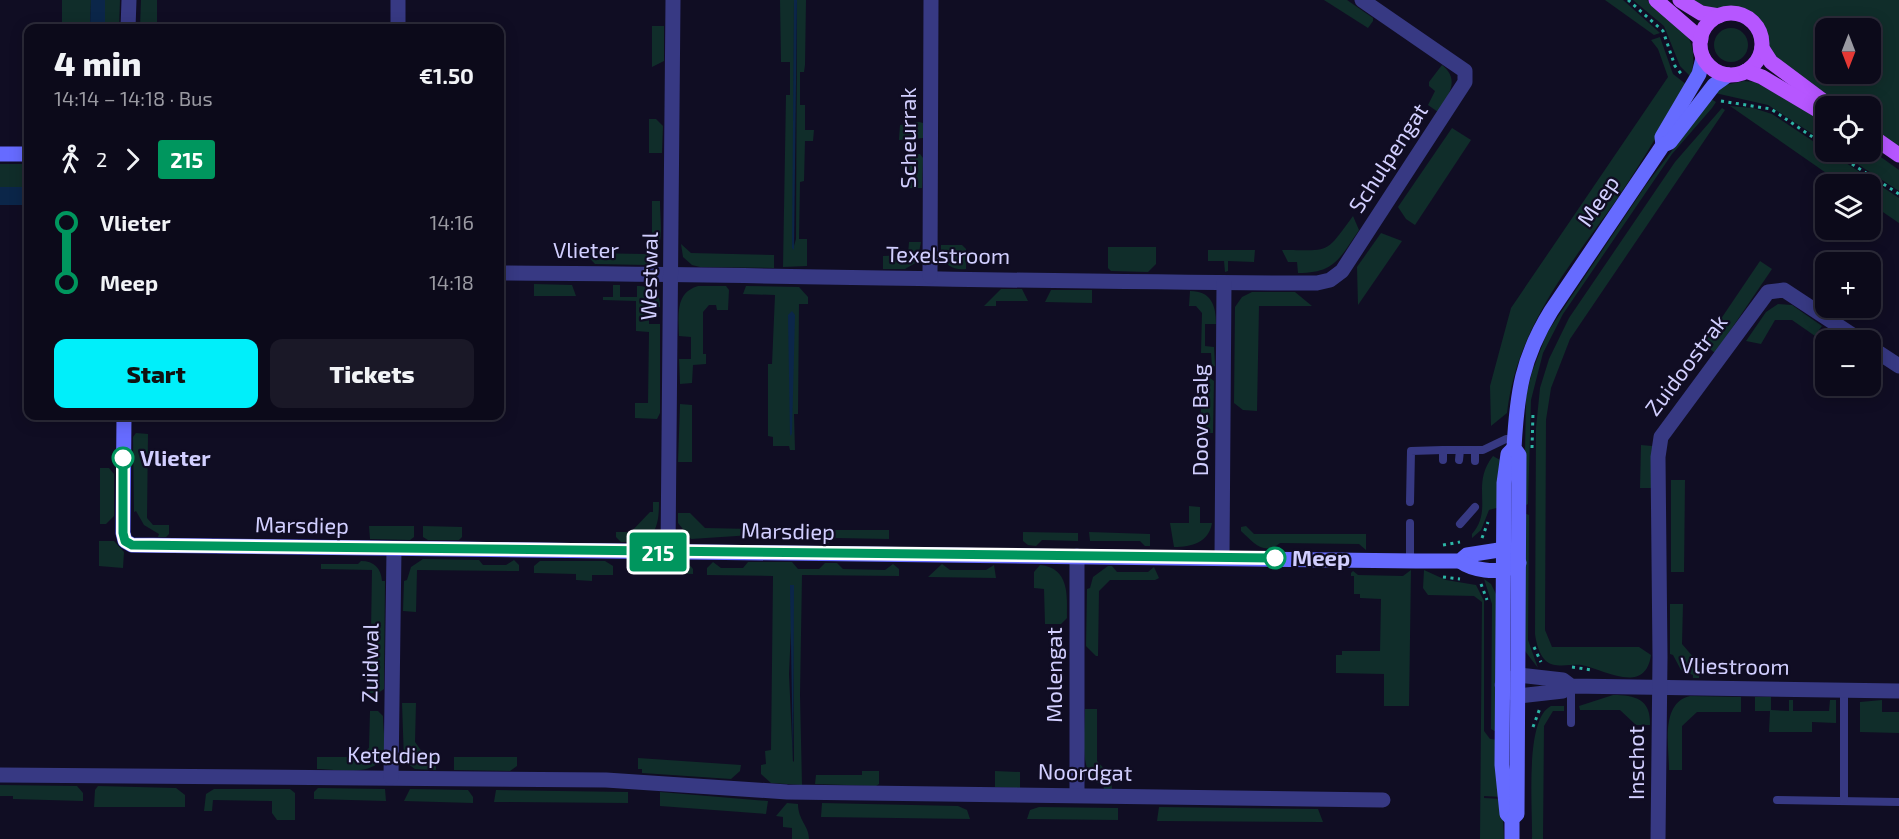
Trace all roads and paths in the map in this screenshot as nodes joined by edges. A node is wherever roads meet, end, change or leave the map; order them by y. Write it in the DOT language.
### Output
graph roads {
  1 [pos="129,0"];
  2 [pos="398,0"];
  3 [pos="673,0"];
  4 [pos="931,0"];
  5 [pos="1362,0"];
  6 [pos="1628,0"];
  7 [pos="1656,0"];
  8 [pos="1680,0"];
  9 [pos="1719,16"];
  10 [pos="128,24"];
  11 [pos="398,24"];
  12 [pos="1701,39"];
  13 [pos="1762,48"];
  14 [pos="1703,58"];
  15 [pos="1746,71"];
  16 [pos="1728,75"];
  17 [pos="1690,81"];
  18 [pos="1817,96"];
  19 [pos="1717,99"];
  20 [pos="1815,109"];
  21 [pos="1815,139"];
  22 [pos="1881,143"];
  23 [pos="1663,145"];
  24 [pos="1881,152"];
  25 [pos="0,154"];
  26 [pos="24,154"];
  27 [pos="1899,155"];
  28 [pos="1849,162"];
  29 [pos="1899,164"];
  30 [pos="1899,194"];
  31 [pos="504,273"];
  32 [pos="672,273"];
  33 [pos="930,276"];
  34 [pos="1224,283"];
  35 [pos="1845,330"];
  36 [pos="1881,354"];
  37 [pos="1899,366"];
  38 [pos="1534,407"];
  39 [pos="124,420"];
  40 [pos="1514,444"];
  41 [pos="1443,450"];
  42 [pos="1460,450"];
  43 [pos="1475,450"];
  44 [pos="1532,457"];
  45 [pos="1443,460"];
  46 [pos="1459,460"];
  47 [pos="1475,461"];
  48 [pos="1410,502"];
  49 [pos="1475,507"];
  50 [pos="1410,523"];
  51 [pos="1460,524"];
  52 [pos="394,549"];
  53 [pos="1503,550"];
  54 [pos="668,552"];
  55 [pos="1077,556"];
  56 [pos="1222,558"];
  57 [pos="1410,560"];
  58 [pos="1460,561"];
  59 [pos="1519,563"];
  60 [pos="1503,570"];
  61 [pos="1518,675"];
  62 [pos="1503,685"];
  63 [pos="1571,686"];
  64 [pos="1660,687"];
  65 [pos="1844,690"];
  66 [pos="1899,691"];
  67 [pos="1518,696"];
  68 [pos="1571,723"];
  69 [pos="0,775"];
  70 [pos="391,777"];
  71 [pos="787,792"];
  72 [pos="1077,795"];
  73 [pos="1383,800"];
  74 [pos="1777,800"];
  75 [pos="1844,800"];
  76 [pos="1899,802"];
  77 [pos="1512,819"];
  78 [pos="1512,839"];
  79 [pos="1658,839"];
  1 -- 10 [label="street"];
  2 -- 11 [label="street"];
  3 -- 32 [label="street, Westwal"];
  4 -- 33 [label="street, Scheurrak"];
  5 -- 34 [label="street, Schulpengat"];
  6 -- 17 [label="path"];
  7 -- 12 [label="main road"];
  8 -- 9 [label="main road"];
  9 -- 12 [label="main road"];
  9 -- 13 [label="main road"];
  12 -- 14 [label="main road"];
  13 -- 15 [label="main road"];
  13 -- 18 [label="main road"];
  14 -- 16 [label="main road"];
  14 -- 23 [label="street, Meep"];
  15 -- 16 [label="main road"];
  15 -- 20 [label="main road"];
  16 -- 23 [label="street, Meep"];
  19 -- 21 [label="path"];
  22 -- 27 [label="main road"];
  23 -- 40 [label="street, Meep"];
  24 -- 29 [label="main road"];
  25 -- 26 [label="street"];
  28 -- 30 [label="path"];
  31 -- 32 [label="street, Vlieter"];
  32 -- 33 [label="street, Texelstroom"];
  32 -- 54 [label="street, Westwal"];
  33 -- 34 [label="street, Texelstroom"];
  34 -- 56 [label="street, Doove Balg"];
  35 -- 64 [label="street, Zuidoostrak"];
  36 -- 37 [label="street"];
  38 -- 44 [label="path"];
  39 -- 52 [label="street, Marsdiep"];
  40 -- 43 [label="lane"];
  40 -- 53 [label="street, Meep"];
  40 -- 59 [label="street, Meep"];
  41 -- 42 [label="lane"];
  41 -- 45 [label="lane"];
  41 -- 48 [label="lane"];
  42 -- 43 [label="lane"];
  42 -- 46 [label="lane"];
  43 -- 47 [label="lane"];
  49 -- 51 [label="lane"];
  50 -- 57 [label="lane"];
  52 -- 54 [label="street, Marsdiep"];
  52 -- 70 [label="street, Zuidwal"];
  53 -- 58 [label="street, Marsdiep"];
  53 -- 59 [label="street"];
  53 -- 60 [label="street, Meep"];
  54 -- 55 [label="street, Marsdiep"];
  55 -- 56 [label="street, Marsdiep"];
  55 -- 72 [label="street, Molengat"];
  56 -- 57 [label="street, Marsdiep"];
  57 -- 58 [label="street, Marsdiep"];
  58 -- 60 [label="street, Marsdiep"];
  59 -- 60 [label="street, Marsdiep"];
  59 -- 61 [label="street, Meep"];
  60 -- 62 [label="street, Meep"];
  61 -- 62 [label="street"];
  61 -- 63 [label="street, Vliestroom"];
  61 -- 67 [label="street, Meep"];
  62 -- 67 [label="street"];
  62 -- 77 [label="street, Meep"];
  63 -- 64 [label="street, Vliestroom"];
  63 -- 67 [label="street, Vliestroom"];
  63 -- 68 [label="lane"];
  64 -- 65 [label="street, Vliestroom"];
  64 -- 79 [label="street, Inschot"];
  65 -- 66 [label="street, Vliestroom"];
  65 -- 75 [label="lane"];
  67 -- 77 [label="street, Meep"];
  69 -- 70 [label="street, Keteldiep"];
  70 -- 71 [label="street, Keteldiep"];
  71 -- 72 [label="street, Noordgat"];
  72 -- 73 [label="street, Noordgat"];
  74 -- 75 [label="lane"];
  75 -- 76 [label="lane"];
  77 -- 78 [label="street, Meep"];
}
